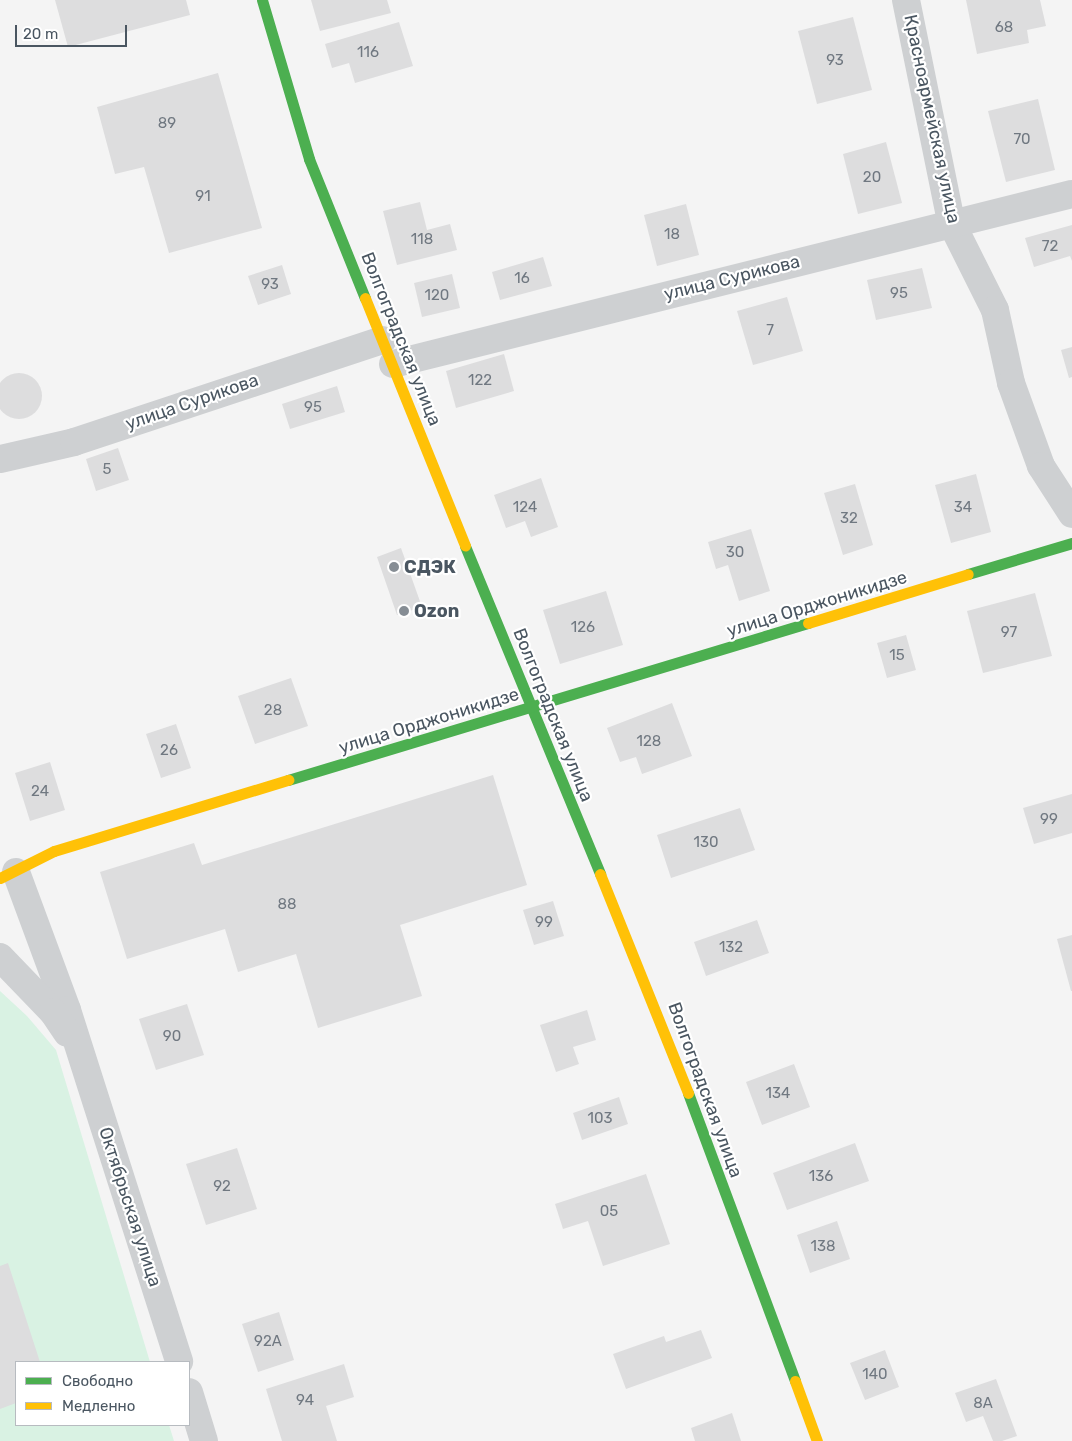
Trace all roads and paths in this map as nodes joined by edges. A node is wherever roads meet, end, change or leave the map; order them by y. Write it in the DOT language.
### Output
graph roads {
  1 [pos="262,0"];
  2 [pos="906,0"];
  3 [pos="1072,194"];
  4 [pos="951,222"];
  5 [pos="388,352"];
  6 [pos="0,459"];
  7 [pos="1072,514"];
  8 [pos="1072,543"];
  9 [pos="531,708"];
  10 [pos="8,875"];
  11 [pos="0,958"];
  12 [pos="81,1052"];
  13 [pos="179,1361"];
  14 [pos="190,1395"];
  15 [pos="204,1441"];
  16 [pos="817,1441"];
  1 -- 5 [label="street, Волгоградская улица"];
  2 -- 4 [label="street, Красноармейская улица"];
  3 -- 4 [label="street, улица Сурикова"];
  4 -- 5 [label="street, улица Сурикова"];
  4 -- 7 [label="street, Красноармейская улица"];
  5 -- 6 [label="street, улица Сурикова"];
  5 -- 9 [label="street, Волгоградская улица"];
  8 -- 9 [label="street, улица Орджоникидзе"];
  9 -- 10 [label="street, улица Орджоникидзе"];
  9 -- 16 [label="street, Волгоградская улица"];
  10 -- 12 [label="street, Октябрьская улица"];
  11 -- 12 [label="street, Октябрьская улица"];
  12 -- 13 [label="street, Октябрьская улица"];
  14 -- 15 [label="street"];
}
